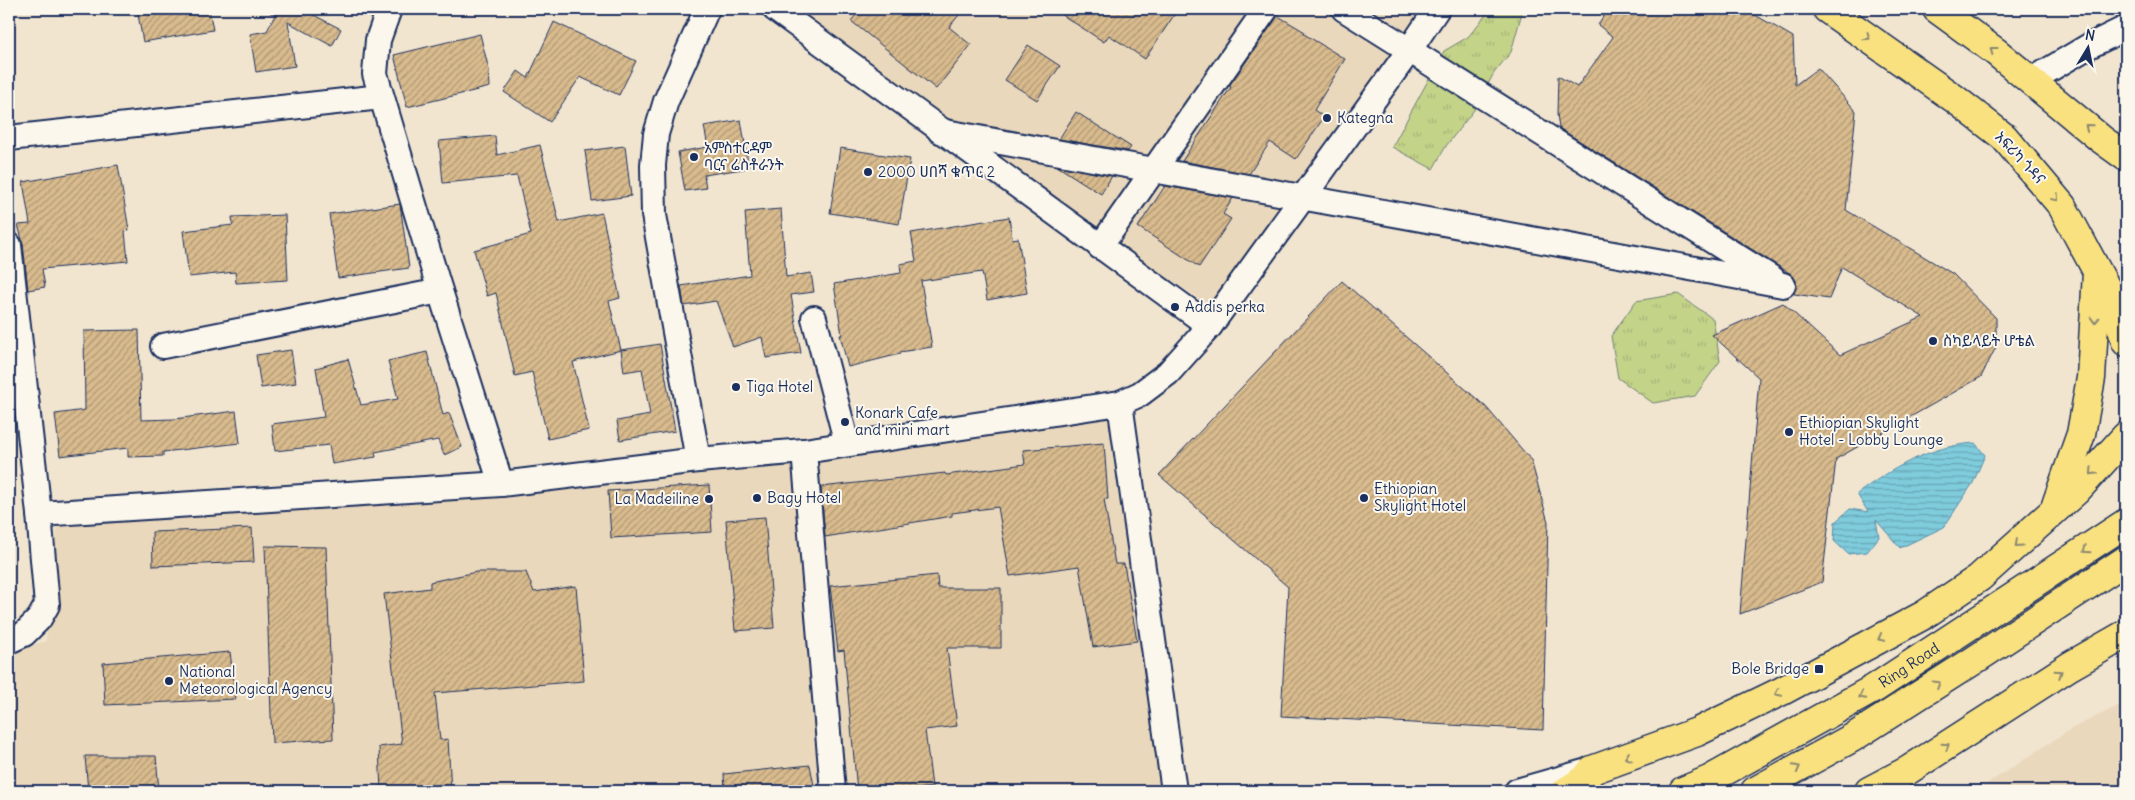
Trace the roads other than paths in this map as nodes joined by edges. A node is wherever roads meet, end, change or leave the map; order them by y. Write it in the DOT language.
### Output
graph roads {
  1 [pos="389,9"];
  2 [pos="707,9"];
  3 [pos="775,9"];
  4 [pos="1266,9"];
  5 [pos="1336,9"];
  6 [pos="1344,9"];
  7 [pos="1354,9"];
  8 [pos="1437,9"];
  9 [pos="1827,9"];
  10 [pos="1937,9"];
  11 [pos="2126,28"];
  12 [pos="1406,55"];
  13 [pos="2032,80"];
  14 [pos="381,97"];
  15 [pos="940,131"];
  16 [pos="9,138"];
  17 [pos="2126,157"];
  18 [pos="9,245"];
  19 [pos="1100,247"];
  20 [pos="2097,272"];
  21 [pos="1783,285"];
  22 [pos="440,291"];
  23 [pos="814,318"];
  24 [pos="1210,326"];
  25 [pos="2126,342"];
  26 [pos="162,346"];
  27 [pos="1120,403"];
  28 [pos="2126,436"];
  29 [pos="847,444"];
  30 [pos="804,450"];
  31 [pos="698,460"];
  32 [pos="501,484"];
  33 [pos="2054,511"];
  34 [pos="39,514"];
  35 [pos="2126,523"];
  36 [pos="2126,560"];
  37 [pos="2126,634"];
  38 [pos="9,641"];
  39 [pos="1592,770"];
  40 [pos="833,791"];
  41 [pos="1174,791"];
  42 [pos="1517,791"];
  43 [pos="1566,791"];
  44 [pos="1683,791"];
  45 [pos="1754,791"];
  46 [pos="1869,791"];
  1 -- 14 [label="street"];
  2 -- 31 [label="street"];
  3 -- 15 [label="street"];
  4 -- 19 [label="street"];
  5 -- 12 [label="street"];
  6 -- 21 [label="street"];
  7 -- 21 [label="street"];
  8 -- 12 [label="street"];
  9 -- 20 [label="main road, አፍሪካ ጎዳና, one-way"];
  13 -- 10 [label="main road, one-way"];
  11 -- 13 [label="street"];
  12 -- 24 [label="street"];
  17 -- 13 [label="main road, one-way"];
  14 -- 16 [label="street"];
  14 -- 22 [label="street"];
  15 -- 19 [label="street"];
  15 -- 21 [label="street"];
  18 -- 34 [label="street"];
  19 -- 24 [label="street"];
  20 -- 25 [label="main road, አፍሪካ ጎዳና"];
  20 -- 33 [label="main road, one-way"];
  22 -- 26 [label="street"];
  22 -- 32 [label="street"];
  23 -- 29 [label="street"];
  24 -- 27 [label="street"];
  27 -- 29 [label="street"];
  27 -- 41 [label="street"];
  28 -- 33 [label="main road, one-way"];
  29 -- 30 [label="street"];
  30 -- 31 [label="street"];
  30 -- 40 [label="street"];
  31 -- 32 [label="street"];
  32 -- 34 [label="street"];
  33 -- 39 [label="main road, one-way"];
  34 -- 38 [label="street"];
  35 -- 44 [label="main road, Ring Road, one-way"];
  45 -- 36 [label="main road, Ring Road, one-way"];
  46 -- 37 [label="main road, one-way"];
  39 -- 42 [label="street"];
  39 -- 43 [label="main road"];
}
